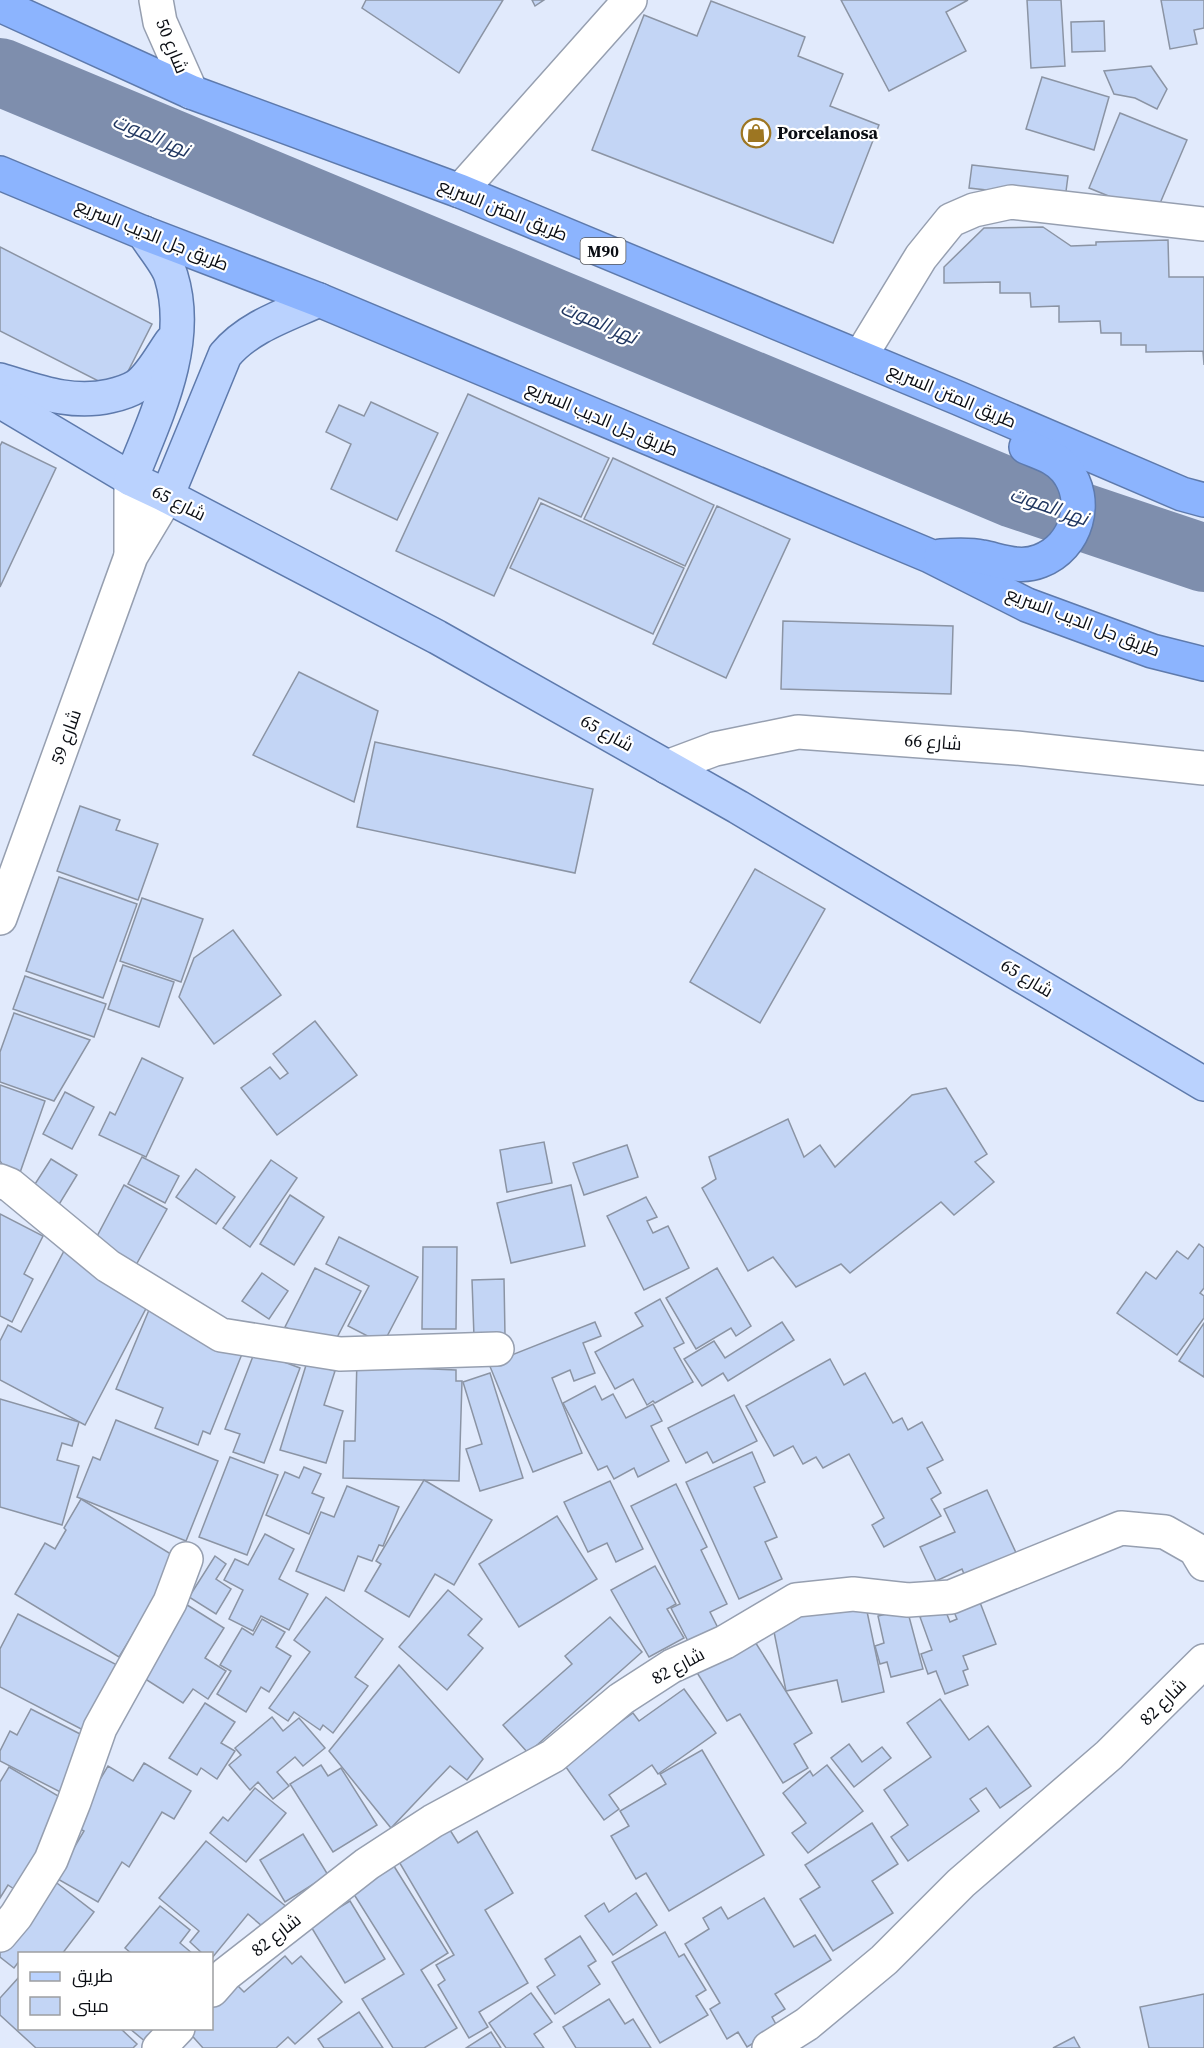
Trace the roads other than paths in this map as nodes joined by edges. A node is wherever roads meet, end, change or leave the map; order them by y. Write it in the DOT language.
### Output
graph roads {
  1 [pos="156,0"];
  2 [pos="630,0"];
  3 [pos="0,4"];
  4 [pos="191,92"];
  5 [pos="0,173"];
  6 [pos="460,191"];
  7 [pos="1204,224"];
  8 [pos="144,233"];
  9 [pos="319,300"];
  10 [pos="176,335"];
  11 [pos="860,357"];
  12 [pos="0,380"];
  13 [pos="958,398"];
  14 [pos="0,401"];
  15 [pos="131,479"];
  16 [pos="167,496"];
  17 [pos="1204,500"];
  18 [pos="131,556"];
  19 [pos="930,556"];
  20 [pos="1204,664"];
  21 [pos="667,767"];
  22 [pos="1204,768"];
  23 [pos="0,918"];
  24 [pos="1204,1084"];
  25 [pos="0,1181"];
  26 [pos="497,1349"];
  27 [pos="186,1559"];
  28 [pos="1204,1564"];
  29 [pos="1204,1661"];
  30 [pos="0,1935"];
  31 [pos="213,1989"];
  32 [pos="175,2030"];
  33 [pos="159,2048"];
  34 [pos="769,2048"];
  1 -- 4 [label="street, شارع 50"];
  2 -- 6 [label="street"];
  3 -- 4 [label="highway, طريق المتن السريع / M90"];
  4 -- 6 [label="highway, طريق المتن السريع / M90"];
  5 -- 8 [label="highway, طريق جل الديب السريع"];
  6 -- 11 [label="highway, طريق المتن السريع / M90"];
  7 -- 11 [label="street"];
  8 -- 9 [label="highway, طريق جل الديب السريع"];
  8 -- 10 [label="main road"];
  9 -- 16 [label="main road"];
  9 -- 19 [label="highway, طريق جل الديب السريع"];
  10 -- 12 [label="main road"];
  10 -- 15 [label="main road"];
  11 -- 13 [label="highway, طريق المتن السريع / M90"];
  13 -- 17 [label="highway, طريق المتن السريع / M90"];
  13 -- 19 [label="highway"];
  14 -- 15 [label="main road, شارع 65"];
  15 -- 16 [label="main road, شارع 65"];
  15 -- 18 [label="street, شارع 59"];
  16 -- 18 [label="street, شارع 59"];
  16 -- 21 [label="main road, شارع 65"];
  18 -- 23 [label="street, شارع 59"];
  19 -- 20 [label="highway, طريق جل الديب السريع"];
  21 -- 22 [label="street, شارع 66"];
  21 -- 24 [label="main road, شارع 65"];
  25 -- 26 [label="street"];
  27 -- 30 [label="street"];
  28 -- 31 [label="street, شارع 82"];
  29 -- 34 [label="street, شارع 82"];
  32 -- 33 [label="street"];
}
